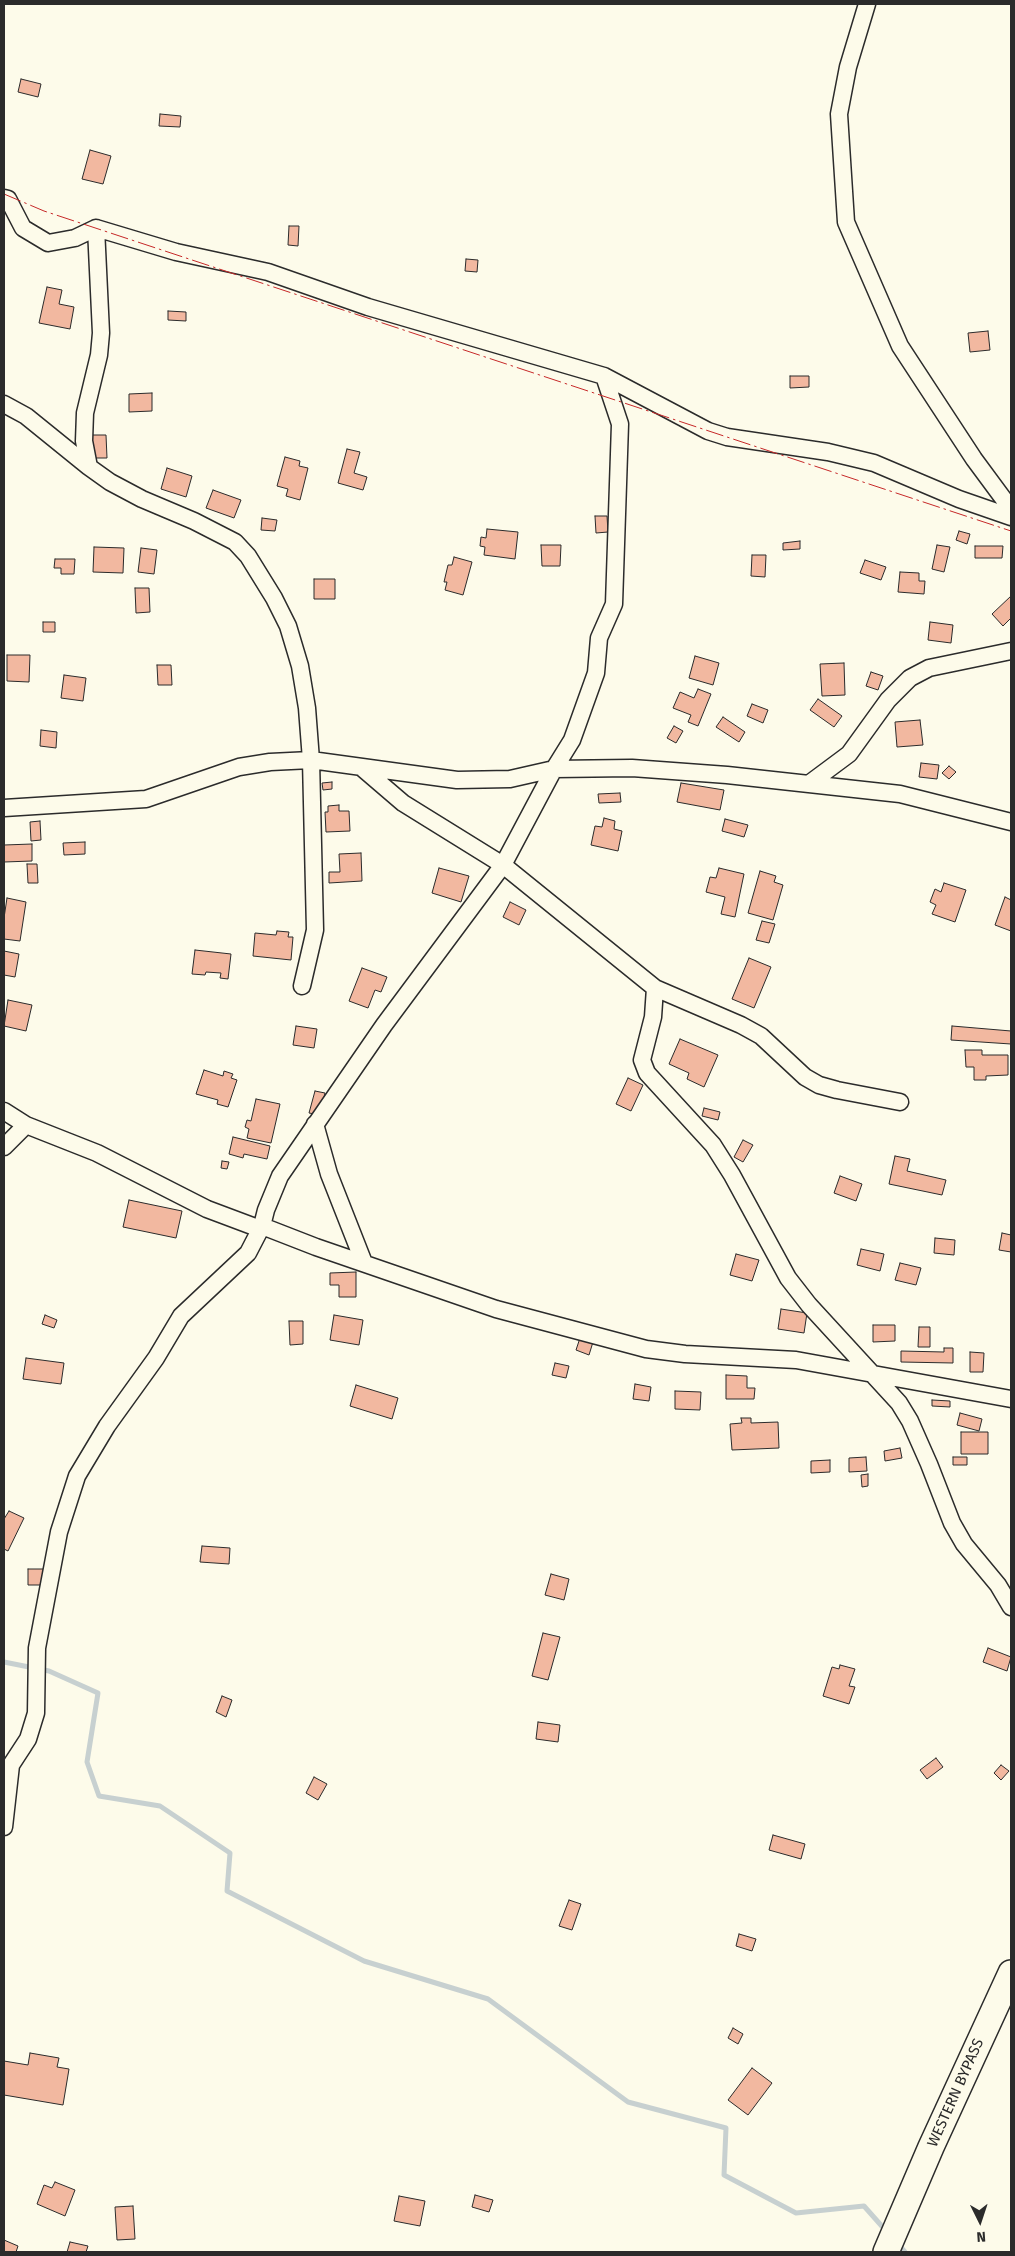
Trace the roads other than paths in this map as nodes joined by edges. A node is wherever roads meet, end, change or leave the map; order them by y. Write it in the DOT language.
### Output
graph roads {
  1 [pos="867,4"];
  2 [pos="4,198"];
  3 [pos="96,228"];
  4 [pos="604,376"];
  5 [pos="4,404"];
  6 [pos="89,467"];
  7 [pos="1011,509"];
  8 [pos="1011,517"];
  9 [pos="1011,651"];
  10 [pos="311,760"];
  11 [pos="361,767"];
  12 [pos="554,769"];
  13 [pos="810,783"];
  14 [pos="4,808"];
  15 [pos="1011,822"];
  16 [pos="503,865"];
  17 [pos="302,986"];
  18 [pos="655,988"];
  19 [pos="900,1102"];
  20 [pos="4,1111"];
  21 [pos="315,1124"];
  22 [pos="26,1125"];
  23 [pos="4,1147"];
  24 [pos="262,1226"];
  25 [pos="364,1263"];
  26 [pos="875,1375"];
  27 [pos="1011,1399"];
  28 [pos="1011,1606"];
  29 [pos="4,1827"];
  30 [pos="1011,1973"];
  31 [pos="886,2252"];
  1 -- 7 [label="street"];
  2 -- 3 [label="street"];
  3 -- 4 [label="street"];
  3 -- 6 [label="street"];
  4 -- 8 [label="street"];
  4 -- 12 [label="street"];
  5 -- 6 [label="street"];
  6 -- 10 [label="street"];
  9 -- 13 [label="street"];
  10 -- 11 [label="street"];
  10 -- 14 [label="street"];
  10 -- 17 [label="street"];
  11 -- 12 [label="street"];
  11 -- 16 [label="street"];
  12 -- 13 [label="street"];
  12 -- 16 [label="street"];
  13 -- 15 [label="street"];
  16 -- 18 [label="street"];
  16 -- 21 [label="street"];
  18 -- 19 [label="street"];
  18 -- 26 [label="street"];
  20 -- 22 [label="street"];
  21 -- 24 [label="street"];
  21 -- 25 [label="street"];
  22 -- 23 [label="street"];
  22 -- 24 [label="street"];
  24 -- 25 [label="street"];
  24 -- 29 [label="street"];
  25 -- 26 [label="street"];
  26 -- 27 [label="street"];
  26 -- 28 [label="street"];
  30 -- 31 [label="main road, WESTERN BYPASS"];
}
